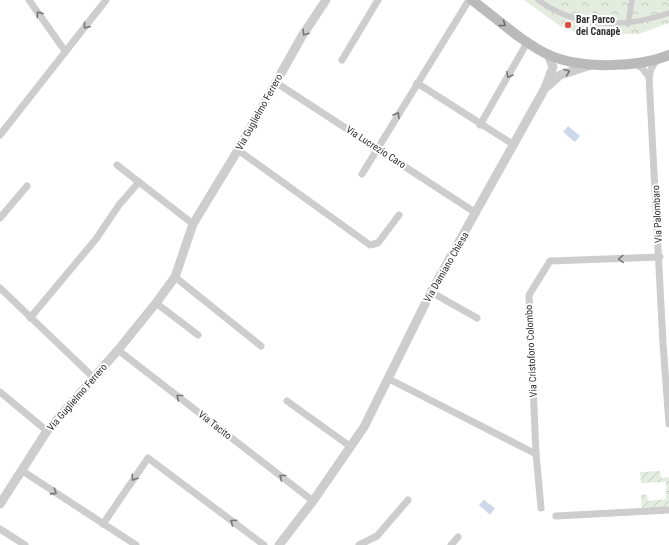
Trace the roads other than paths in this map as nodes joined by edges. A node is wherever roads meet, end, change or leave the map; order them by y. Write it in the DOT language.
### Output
graph roads {
  1 [pos="29,0"];
  2 [pos="106,0"];
  3 [pos="326,0"];
  4 [pos="378,0"];
  5 [pos="469,0"];
  6 [pos="472,0"];
  7 [pos="538,0"];
  8 [pos="632,0"];
  9 [pos="669,13"];
  10 [pos="628,24"];
  11 [pos="528,41"];
  12 [pos="65,51"];
  13 [pos="548,54"];
  14 [pos="669,55"];
  15 [pos="342,60"];
  16 [pos="656,61"];
  17 [pos="592,64"];
  18 [pos="636,64"];
  19 [pos="649,77"];
  20 [pos="275,82"];
  21 [pos="417,82"];
  22 [pos="545,88"];
  23 [pos="480,125"];
  24 [pos="0,135"];
  25 [pos="514,145"];
  26 [pos="377,148"];
  27 [pos="238,150"];
  28 [pos="117,165"];
  29 [pos="362,174"];
  30 [pos="139,182"];
  31 [pos="27,186"];
  32 [pos="476,213"];
  33 [pos="399,215"];
  34 [pos="0,218"];
  35 [pos="193,224"];
  36 [pos="660,257"];
  37 [pos="175,277"];
  38 [pos="0,288"];
  39 [pos="431,292"];
  40 [pos="156,303"];
  41 [pos="30,318"];
  42 [pos="477,318"];
  43 [pos="198,335"];
  44 [pos="261,346"];
  45 [pos="118,350"];
  46 [pos="666,353"];
  47 [pos="667,368"];
  48 [pos="94,378"];
  49 [pos="389,379"];
  50 [pos="0,392"];
  51 [pos="288,402"];
  52 [pos="669,424"];
  53 [pos="46,431"];
  54 [pos="351,447"];
  55 [pos="536,454"];
  56 [pos="21,470"];
  57 [pos="2,500"];
  58 [pos="408,500"];
  59 [pos="313,501"];
  60 [pos="541,508"];
  61 [pos="669,510"];
  62 [pos="556,516"];
  63 [pos="103,524"];
  64 [pos="0,529"];
  65 [pos="458,537"];
  66 [pos="282,544"];
  67 [pos="25,545"];
  68 [pos="136,545"];
  69 [pos="264,545"];
  70 [pos="359,545"];
  71 [pos="451,545"];
  12 -- 1 [label="street, one-way"];
  2 -- 12 [label="street, one-way"];
  3 -- 20 [label="street, Via Guglielmo Ferrero, one-way"];
  4 -- 15 [label="street"];
  5 -- 21 [label="street"];
  6 -- 11 [label="main road, one-way"];
  7 -- 10 [label="street"];
  8 -- 10 [label="street"];
  9 -- 10 [label="street"];
  11 -- 13 [label="main road"];
  11 -- 23 [label="street, one-way"];
  12 -- 24 [label="street"];
  13 -- 17 [label="main road"];
  13 -- 22 [label="street, Via Damiano Chiesa"];
  14 -- 16 [label="main road"];
  16 -- 18 [label="main road"];
  16 -- 19 [label="street, Via Palombaro"];
  17 -- 18 [label="main road"];
  22 -- 17 [label="street, Via Damiano Chiesa, one-way"];
  18 -- 19 [label="street"];
  19 -- 36 [label="street, Via Palombaro"];
  20 -- 26 [label="street, Via Lucrezio Caro"];
  20 -- 27 [label="street, Via Guglielmo Ferrero"];
  21 -- 23 [label="street"];
  26 -- 21 [label="street, one-way"];
  22 -- 25 [label="street, Via Damiano Chiesa"];
  23 -- 25 [label="street"];
  25 -- 32 [label="street, Via Damiano Chiesa"];
  26 -- 29 [label="street"];
  26 -- 32 [label="street, Via Lucrezio Caro"];
  27 -- 33 [label="street"];
  27 -- 35 [label="street, Via Guglielmo Ferrero"];
  28 -- 30 [label="street"];
  30 -- 35 [label="street"];
  30 -- 41 [label="street"];
  31 -- 34 [label="street"];
  32 -- 39 [label="street, Via Damiano Chiesa"];
  35 -- 37 [label="street, Via Guglielmo Ferrero"];
  36 -- 46 [label="street, Via Palombaro"];
  36 -- 55 [label="street, Via Cristoforo Colombo, one-way"];
  37 -- 40 [label="street, Via Guglielmo Ferrero"];
  37 -- 44 [label="street"];
  38 -- 41 [label="street"];
  39 -- 42 [label="street"];
  39 -- 49 [label="street, Via Damiano Chiesa"];
  40 -- 43 [label="street"];
  40 -- 45 [label="street, Via Guglielmo Ferrero"];
  41 -- 48 [label="street"];
  45 -- 48 [label="street, Via Guglielmo Ferrero"];
  59 -- 45 [label="street, Via Tacito, one-way"];
  46 -- 47 [label="street, Via Palombaro"];
  47 -- 52 [label="street, Via Palombaro"];
  48 -- 53 [label="street, Via Guglielmo Ferrero"];
  49 -- 54 [label="street, Via Damiano Chiesa"];
  49 -- 55 [label="street"];
  50 -- 53 [label="street"];
  51 -- 54 [label="street"];
  53 -- 56 [label="street, Via Guglielmo Ferrero"];
  54 -- 59 [label="street, Via Damiano Chiesa"];
  55 -- 60 [label="street, Via Cristoforo Colombo"];
  56 -- 57 [label="street, Via Guglielmo Ferrero"];
  56 -- 63 [label="street, one-way"];
  58 -- 70 [label="street"];
  59 -- 66 [label="street, Via Damiano Chiesa"];
  61 -- 62 [label="street"];
  63 -- 68 [label="street"];
  69 -- 63 [label="street, one-way"];
  64 -- 67 [label="street"];
  65 -- 71 [label="street"];
}
